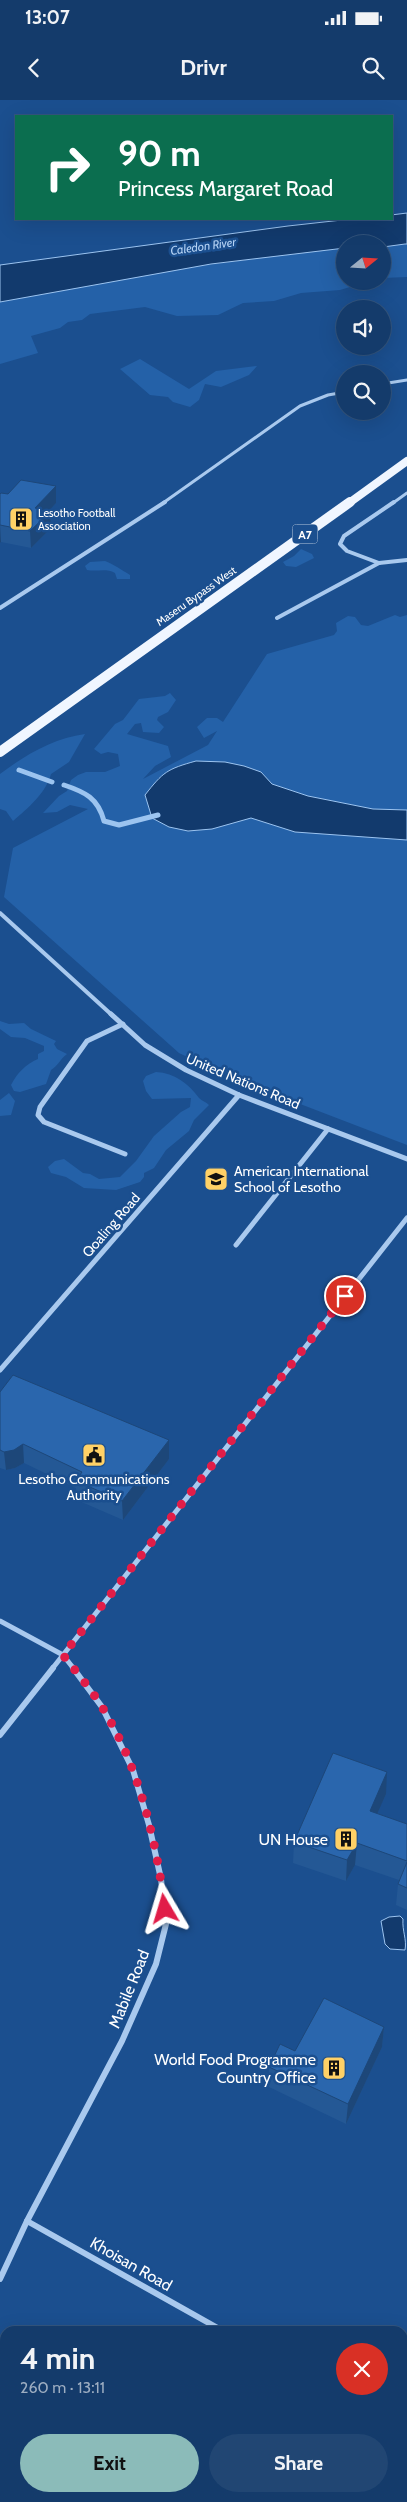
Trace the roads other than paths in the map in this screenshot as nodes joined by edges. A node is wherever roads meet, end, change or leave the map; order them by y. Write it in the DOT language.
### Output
graph roads {
  1 [pos="407,380"];
  2 [pos="391,383"];
  3 [pos="336,394"];
  4 [pos="407,461"];
  5 [pos="407,493"];
  6 [pos="407,560"];
  7 [pos="379,563"];
  8 [pos="0,608"];
  9 [pos="277,618"];
  10 [pos="0,752"];
  11 [pos="0,913"];
  12 [pos="123,1024"];
  13 [pos="239,1095"];
  14 [pos="328,1129"];
  15 [pos="125,1154"];
  16 [pos="407,1159"];
  17 [pos="407,1218"];
  18 [pos="236,1245"];
  19 [pos="0,1370"];
  20 [pos="0,1621"];
  21 [pos="63,1655"];
  22 [pos="0,1735"];
  23 [pos="27,2220"];
  24 [pos="0,2279"];
  25 [pos="213,2326"];
  1 -- 2 [label="street"];
  3 -- 8 [label="street"];
  4 -- 10 [label="main road, Maseru Bypass West / A7"];
  5 -- 7 [label="street"];
  6 -- 7 [label="street"];
  7 -- 9 [label="street"];
  11 -- 12 [label="street, United Nations Road"];
  12 -- 13 [label="street, United Nations Road"];
  12 -- 15 [label="street"];
  13 -- 14 [label="street, United Nations Road"];
  13 -- 19 [label="street, Qoaling Road"];
  14 -- 16 [label="street, United Nations Road"];
  14 -- 18 [label="street"];
  17 -- 21 [label="street"];
  20 -- 21 [label="street, Mabile Road"];
  21 -- 22 [label="street"];
  21 -- 23 [label="street, Mabile Road"];
  23 -- 24 [label="street, Mabile Road"];
  23 -- 25 [label="street, Khoisan Road"];
}
